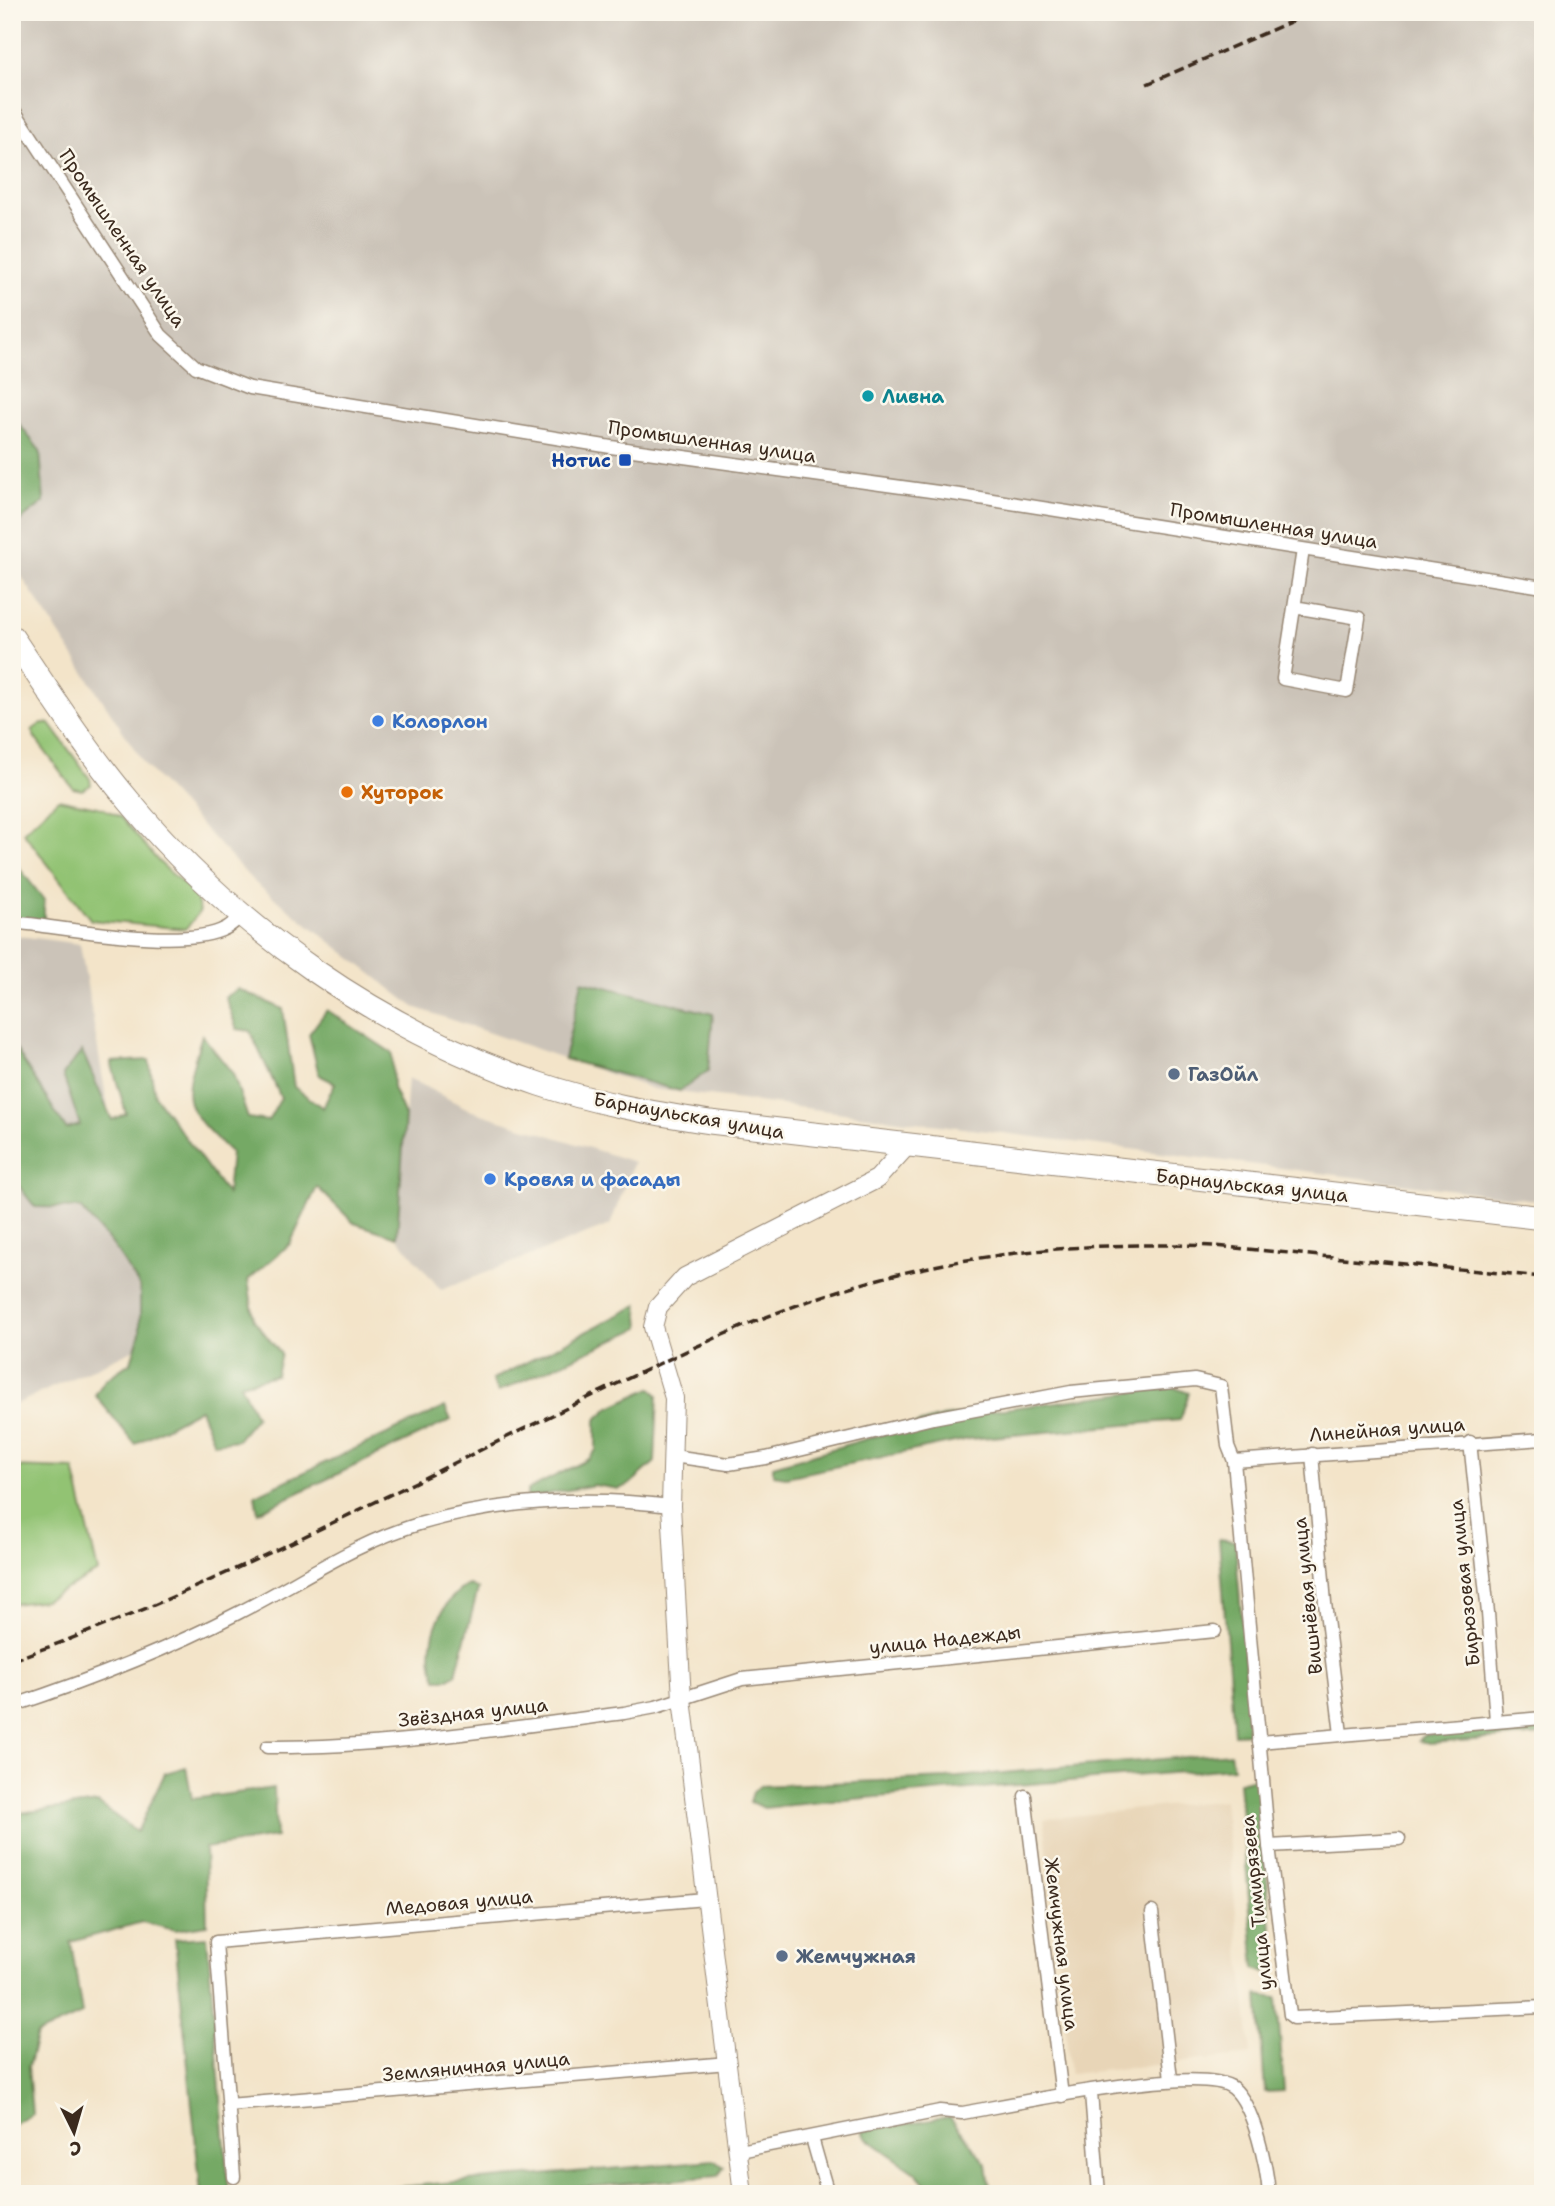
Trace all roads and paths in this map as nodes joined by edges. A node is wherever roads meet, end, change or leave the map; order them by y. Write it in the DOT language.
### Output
graph roads {
  1 [pos="12,107"];
  2 [pos="1303,550"];
  3 [pos="1543,587"];
  4 [pos="1294,607"];
  5 [pos="12,637"];
  6 [pos="243,915"];
  7 [pos="12,922"];
  8 [pos="907,1146"];
  9 [pos="1543,1218"];
  10 [pos="1543,1439"];
  11 [pos="1470,1442"];
  12 [pos="1312,1454"];
  13 [pos="673,1456"];
  14 [pos="1234,1461"];
  15 [pos="671,1506"];
  16 [pos="1214,1631"];
  17 [pos="682,1699"];
  18 [pos="12,1706"];
  19 [pos="1543,1718"];
  20 [pos="1496,1721"];
  21 [pos="1341,1734"];
  22 [pos="1259,1742"];
  23 [pos="267,1747"];
  24 [pos="1025,1796"];
  25 [pos="1399,1839"];
  26 [pos="1269,1846"];
  27 [pos="705,1899"];
  28 [pos="1152,1912"];
  29 [pos="1543,2007"];
  30 [pos="728,2063"];
  31 [pos="1171,2079"];
  32 [pos="1091,2092"];
  33 [pos="1062,2096"];
  34 [pos="228,2105"];
  35 [pos="812,2138"];
  36 [pos="740,2151"];
  37 [pos="234,2177"];
  38 [pos="743,2194"];
  39 [pos="828,2194"];
  40 [pos="1099,2194"];
  41 [pos="1269,2194"];
  1 -- 2 [label="street, Промышленная улица"];
  2 -- 3 [label="street, Промышленная улица"];
  2 -- 4 [label="street"];
  4 -- 4 [label="street"];
  5 -- 6 [label="highway, Барнаульская улица"];
  6 -- 7 [label="street"];
  6 -- 8 [label="highway, Барнаульская улица"];
  8 -- 9 [label="highway, Барнаульская улица"];
  8 -- 13 [label="street"];
  10 -- 11 [label="street, Линейная улица"];
  11 -- 12 [label="street, Линейная улица"];
  11 -- 20 [label="street, Бирюзовая улица"];
  12 -- 14 [label="street, Линейная улица"];
  12 -- 21 [label="street, Вишнёвая улица"];
  13 -- 14 [label="street, улица Тимирязева"];
  13 -- 15 [label="street"];
  14 -- 22 [label="street, улица Тимирязева"];
  15 -- 17 [label="street"];
  15 -- 18 [label="street"];
  16 -- 17 [label="street, улица Надежды"];
  17 -- 23 [label="street, Звёздная улица"];
  17 -- 27 [label="street"];
  19 -- 20 [label="street"];
  20 -- 21 [label="street"];
  21 -- 22 [label="street"];
  22 -- 26 [label="street, улица Тимирязева"];
  24 -- 33 [label="street, Жемчужная улица"];
  25 -- 26 [label="street"];
  26 -- 29 [label="street, улица Тимирязева"];
  27 -- 30 [label="street"];
  27 -- 34 [label="street, Медовая улица"];
  28 -- 31 [label="street"];
  30 -- 34 [label="street, Земляничная улица"];
  30 -- 36 [label="street"];
  31 -- 32 [label="street"];
  31 -- 41 [label="street"];
  32 -- 33 [label="street"];
  32 -- 40 [label="street"];
  33 -- 35 [label="street"];
  34 -- 37 [label="street"];
  35 -- 36 [label="street"];
  35 -- 39 [label="street"];
  36 -- 38 [label="street"];
}
